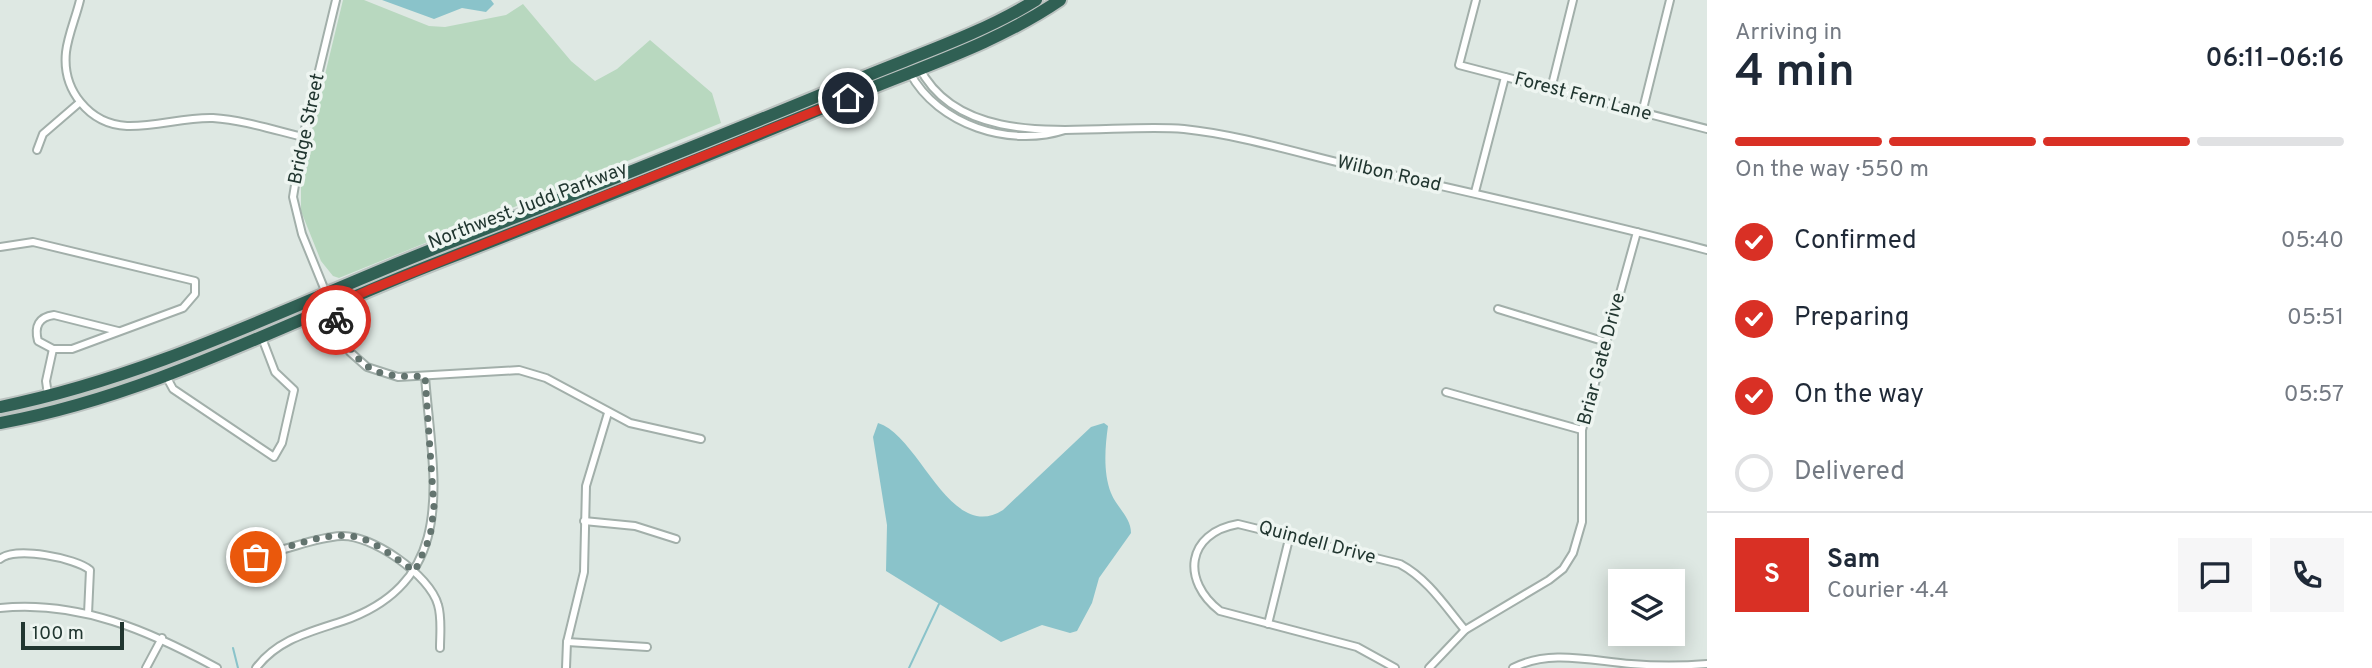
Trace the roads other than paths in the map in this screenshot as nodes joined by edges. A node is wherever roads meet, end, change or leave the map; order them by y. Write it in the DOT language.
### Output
graph roads {
  1 [pos="80,0"];
  2 [pos="336,0"];
  3 [pos="1037,0"];
  4 [pos="1060,0"];
  5 [pos="1476,0"];
  6 [pos="1573,0"];
  7 [pos="1670,0"];
  8 [pos="912,64"];
  9 [pos="1505,77"];
  10 [pos="1551,89"];
  11 [pos="79,103"];
  12 [pos="1642,113"];
  13 [pos="1067,129"];
  14 [pos="1707,130"];
  15 [pos="303,137"];
  16 [pos="37,150"];
  17 [pos="1475,192"];
  18 [pos="1637,232"];
  19 [pos="0,247"];
  20 [pos="1707,250"];
  21 [pos="329,301"];
  22 [pos="1497,309"];
  23 [pos="120,331"];
  24 [pos="262,338"];
  25 [pos="1606,342"];
  26 [pos="53,349"];
  27 [pos="165,375"];
  28 [pos="425,376"];
  29 [pos="1446,392"];
  30 [pos="48,397"];
  31 [pos="0,407"];
  32 [pos="608,413"];
  33 [pos="0,423"];
  34 [pos="1582,430"];
  35 [pos="701,439"];
  36 [pos="584,521"];
  37 [pos="1290,535"];
  38 [pos="676,539"];
  39 [pos="235,554"];
  40 [pos="0,559"];
  41 [pos="415,571"];
  42 [pos="0,608"];
  43 [pos="88,614"];
  44 [pos="1268,624"];
  45 [pos="1465,630"];
  46 [pos="162,638"];
  47 [pos="567,642"];
  48 [pos="647,646"];
  49 [pos="440,648"];
  50 [pos="1707,664"];
  51 [pos="146,668"];
  52 [pos="217,668"];
  53 [pos="256,668"];
  54 [pos="566,668"];
  55 [pos="1395,668"];
  56 [pos="1429,668"];
  57 [pos="1513,668"];
  1 -- 11 [label="street"];
  2 -- 15 [label="street, Bridge Street"];
  3 -- 8 [label="highway, Northwest Judd Parkway"];
  4 -- 8 [label="highway, Northwest Judd Parkway"];
  5 -- 9 [label="street, Forest Fern Lane"];
  6 -- 10 [label="street"];
  7 -- 12 [label="street"];
  8 -- 13 [label="street, Wilbon Road"];
  8 -- 13 [label="street, Wilbon Road"];
  8 -- 21 [label="highway, Northwest Judd Parkway"];
  9 -- 10 [label="street, Forest Fern Lane"];
  9 -- 17 [label="street"];
  10 -- 12 [label="street, Forest Fern Lane"];
  11 -- 15 [label="street"];
  11 -- 16 [label="street"];
  12 -- 14 [label="street, Forest Fern Lane"];
  13 -- 17 [label="street, Wilbon Road"];
  15 -- 21 [label="street, Bridge Street"];
  17 -- 18 [label="street, Wilbon Road"];
  18 -- 20 [label="street, Wilbon Road"];
  18 -- 25 [label="street, Briar Gate Drive"];
  19 -- 23 [label="street"];
  21 -- 24 [label="highway, Northwest Judd Parkway"];
  21 -- 28 [label="street, Bridge Street"];
  21 -- 30 [label="highway, Northwest Judd Parkway"];
  22 -- 25 [label="street"];
  23 -- 26 [label="street"];
  23 -- 26 [label="street"];
  24 -- 27 [label="highway, Northwest Judd Parkway"];
  24 -- 27 [label="street"];
  25 -- 34 [label="street, Briar Gate Drive"];
  26 -- 30 [label="street"];
  27 -- 33 [label="highway, Northwest Judd Parkway"];
  28 -- 32 [label="street, Bridge Street"];
  28 -- 41 [label="street"];
  29 -- 34 [label="street"];
  30 -- 31 [label="highway, Northwest Judd Parkway"];
  32 -- 35 [label="street, Bridge Street"];
  32 -- 36 [label="street"];
  34 -- 45 [label="street, Briar Gate Drive"];
  36 -- 38 [label="street"];
  36 -- 47 [label="street"];
  37 -- 44 [label="street"];
  37 -- 44 [label="street, Quindell Drive"];
  37 -- 45 [label="street, Quindell Drive"];
  39 -- 41 [label="street"];
  40 -- 43 [label="street"];
  41 -- 49 [label="street"];
  41 -- 53 [label="street"];
  42 -- 43 [label="street"];
  43 -- 46 [label="street"];
  44 -- 55 [label="street, Quindell Drive"];
  45 -- 56 [label="street, Briar Gate Drive"];
  46 -- 51 [label="street"];
  46 -- 52 [label="street"];
  47 -- 48 [label="street"];
  47 -- 54 [label="street"];
  50 -- 57 [label="street"];
}
